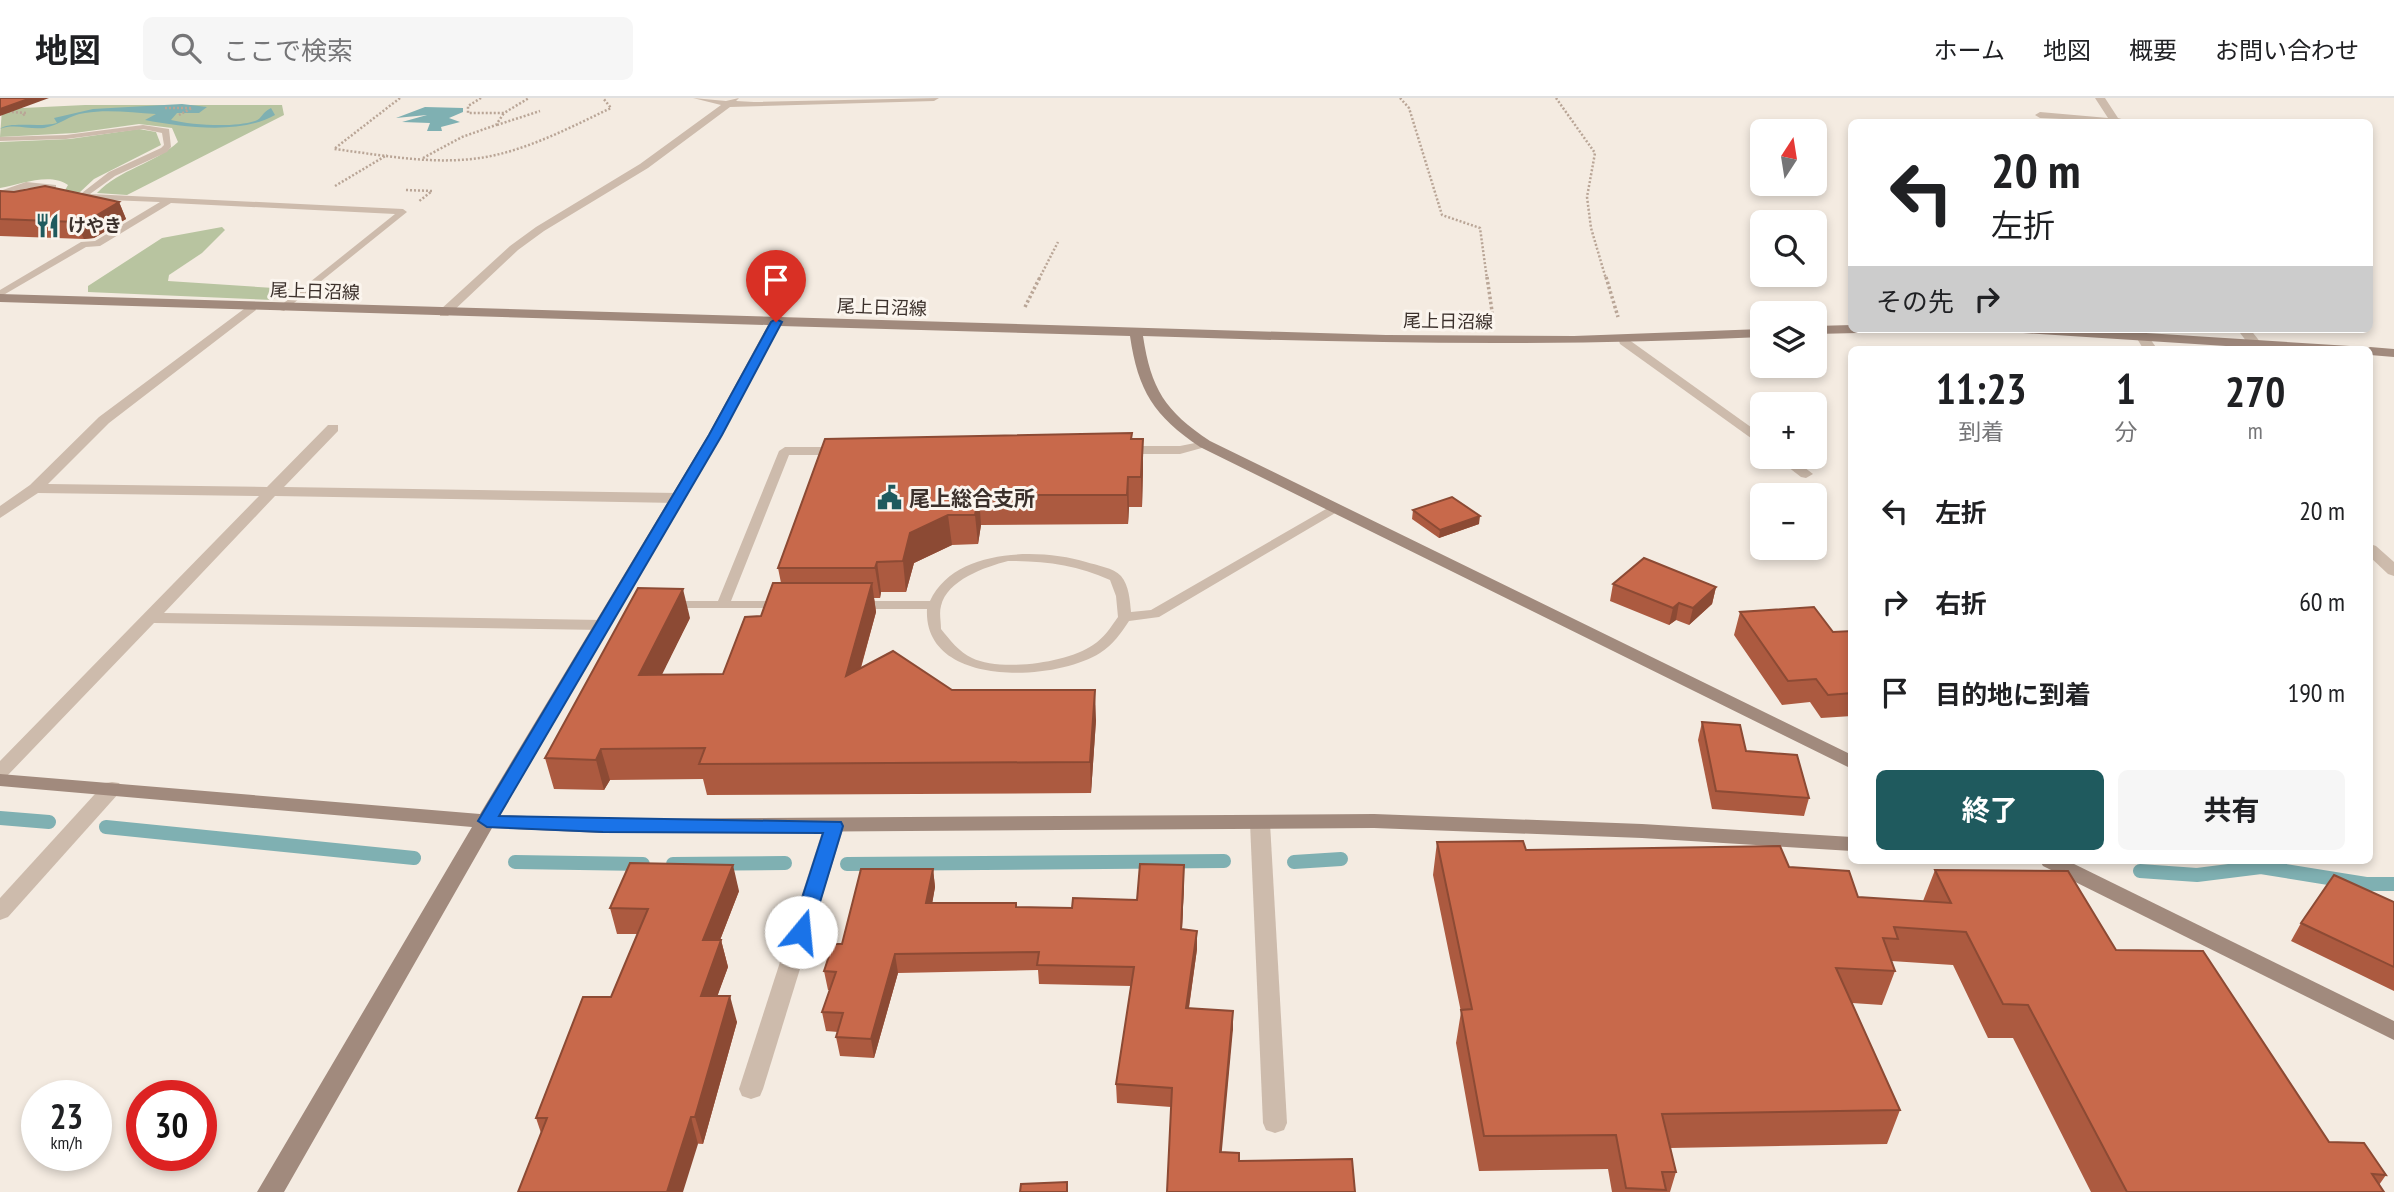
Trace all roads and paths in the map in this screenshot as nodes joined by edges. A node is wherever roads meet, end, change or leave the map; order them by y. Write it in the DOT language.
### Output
graph roads {
  1 [pos="400,98"];
  2 [pos="481,98"];
  3 [pos="529,98"];
  4 [pos="603,98"];
  5 [pos="698,98"];
  6 [pos="934,98"];
  7 [pos="1400,98"];
  8 [pos="1556,98"];
  9 [pos="2100,98"];
  10 [pos="731,101"];
  11 [pos="540,111"];
  12 [pos="504,113"];
  13 [pos="2039,115"];
  14 [pos="2090,119"];
  15 [pos="2114,119"];
  16 [pos="496,125"];
  17 [pos="0,139"];
  18 [pos="388,155"];
  19 [pos="422,158"];
  20 [pos="348,187"];
  21 [pos="404,190"];
  22 [pos="49,194"];
  23 [pos="60,194"];
  24 [pos="1,195"];
  25 [pos="71,195"];
  26 [pos="82,196"];
  27 [pos="30,200"];
  28 [pos="170,200"];
  29 [pos="12,202"];
  30 [pos="403,212"];
  31 [pos="1058,242"];
  32 [pos="0,296"];
  33 [pos="252,307"];
  34 [pos="284,308"];
  35 [pos="444,313"];
  36 [pos="776,322"];
  37 [pos="1014,328"];
  38 [pos="1848,329"];
  39 [pos="1827,330"];
  40 [pos="1136,332"];
  41 [pos="2150,333"];
  42 [pos="2246,333"];
  43 [pos="1750,334"];
  44 [pos="1496,340"];
  45 [pos="1625,341"];
  46 [pos="2255,343"];
  47 [pos="2296,346"];
  48 [pos="2373,351"];
  49 [pos="2394,353"];
  50 [pos="333,428"];
  51 [pos="1750,433"];
  52 [pos="1205,444"];
  53 [pos="853,450"];
  54 [pos="1112,450"];
  55 [pos="1799,469"];
  56 [pos="1806,474"];
  57 [pos="35,488"];
  58 [pos="270,491"];
  59 [pos="678,498"];
  60 [pos="1333,509"];
  61 [pos="0,513"];
  62 [pos="2373,552"];
  63 [pos="2394,571"];
  64 [pos="654,605"];
  65 [pos="723,605"];
  66 [pos="802,605"];
  67 [pos="842,605"];
  68 [pos="934,605"];
  69 [pos="1125,617"];
  70 [pos="151,618"];
  71 [pos="602,625"];
  72 [pos="1848,761"];
  73 [pos="0,772"];
  74 [pos="0,779"];
  75 [pos="112,788"];
  76 [pos="487,821"];
  77 [pos="1261,823"];
  78 [pos="834,826"];
  79 [pos="1848,844"];
  80 [pos="2056,864"];
  81 [pos="0,912"];
  82 [pos="2394,1031"];
  83 [pos="751,1090"];
  84 [pos="1275,1123"];
  85 [pos="270,1192"];
  1 -- 18 [label="path"];
  2 -- 12 [label="path"];
  3 -- 12 [label="path"];
  4 -- 19 [label="path"];
  5 -- 10 [label="street"];
  6 -- 10 [label="street"];
  7 -- 44 [label="path"];
  8 -- 45 [label="path"];
  9 -- 15 [label="street"];
  10 -- 35 [label="street"];
  11 -- 16 [label="path"];
  12 -- 16 [label="path"];
  13 -- 14 [label="street"];
  16 -- 19 [label="path"];
  17 -- 26 [label="lane"];
  18 -- 19 [label="path"];
  18 -- 20 [label="path"];
  21 -- 30 [label="path"];
  22 -- 23 [label="lane"];
  22 -- 24 [label="lane"];
  22 -- 27 [label="lane"];
  24 -- 29 [label="lane"];
  25 -- 26 [label="lane"];
  26 -- 28 [label="lane"];
  28 -- 30 [label="lane"];
  28 -- 32 [label="lane"];
  30 -- 34 [label="lane"];
  31 -- 37 [label="path"];
  32 -- 33 [label="street, 尾上日沼線"];
  33 -- 34 [label="street, 尾上日沼線"];
  33 -- 57 [label="street"];
  34 -- 35 [label="street, 尾上日沼線"];
  35 -- 36 [label="street, 尾上日沼線"];
  36 -- 37 [label="street, 尾上日沼線"];
  36 -- 59 [label="street"];
  37 -- 40 [label="street, 尾上日沼線"];
  38 -- 39 [label="street"];
  40 -- 44 [label="street, 尾上日沼線"];
  40 -- 52 [label="street"];
  41 -- 46 [label="street"];
  42 -- 46 [label="street"];
  43 -- 45 [label="street, 尾上日沼線"];
  44 -- 45 [label="street, 尾上日沼線"];
  45 -- 51 [label="street"];
  46 -- 47 [label="street"];
  48 -- 49 [label="street"];
  50 -- 58 [label="street"];
  52 -- 54 [label="lane"];
  52 -- 60 [label="street"];
  53 -- 65 [label="lane"];
  55 -- 56 [label="street"];
  57 -- 58 [label="street"];
  57 -- 61 [label="street"];
  58 -- 59 [label="street"];
  58 -- 70 [label="street"];
  59 -- 71 [label="street"];
  60 -- 69 [label="lane"];
  60 -- 72 [label="street"];
  62 -- 63 [label="street"];
  64 -- 65 [label="lane"];
  65 -- 66 [label="lane"];
  67 -- 68 [label="lane"];
  68 -- 69 [label="lane"];
  68 -- 69 [label="lane"];
  70 -- 71 [label="street"];
  70 -- 73 [label="street"];
  71 -- 76 [label="street"];
  74 -- 75 [label="street"];
  75 -- 76 [label="street"];
  75 -- 81 [label="street"];
  76 -- 78 [label="street"];
  76 -- 85 [label="street"];
  77 -- 78 [label="street"];
  77 -- 79 [label="street"];
  77 -- 84 [label="street"];
  78 -- 83 [label="street"];
  80 -- 82 [label="street"];
}
